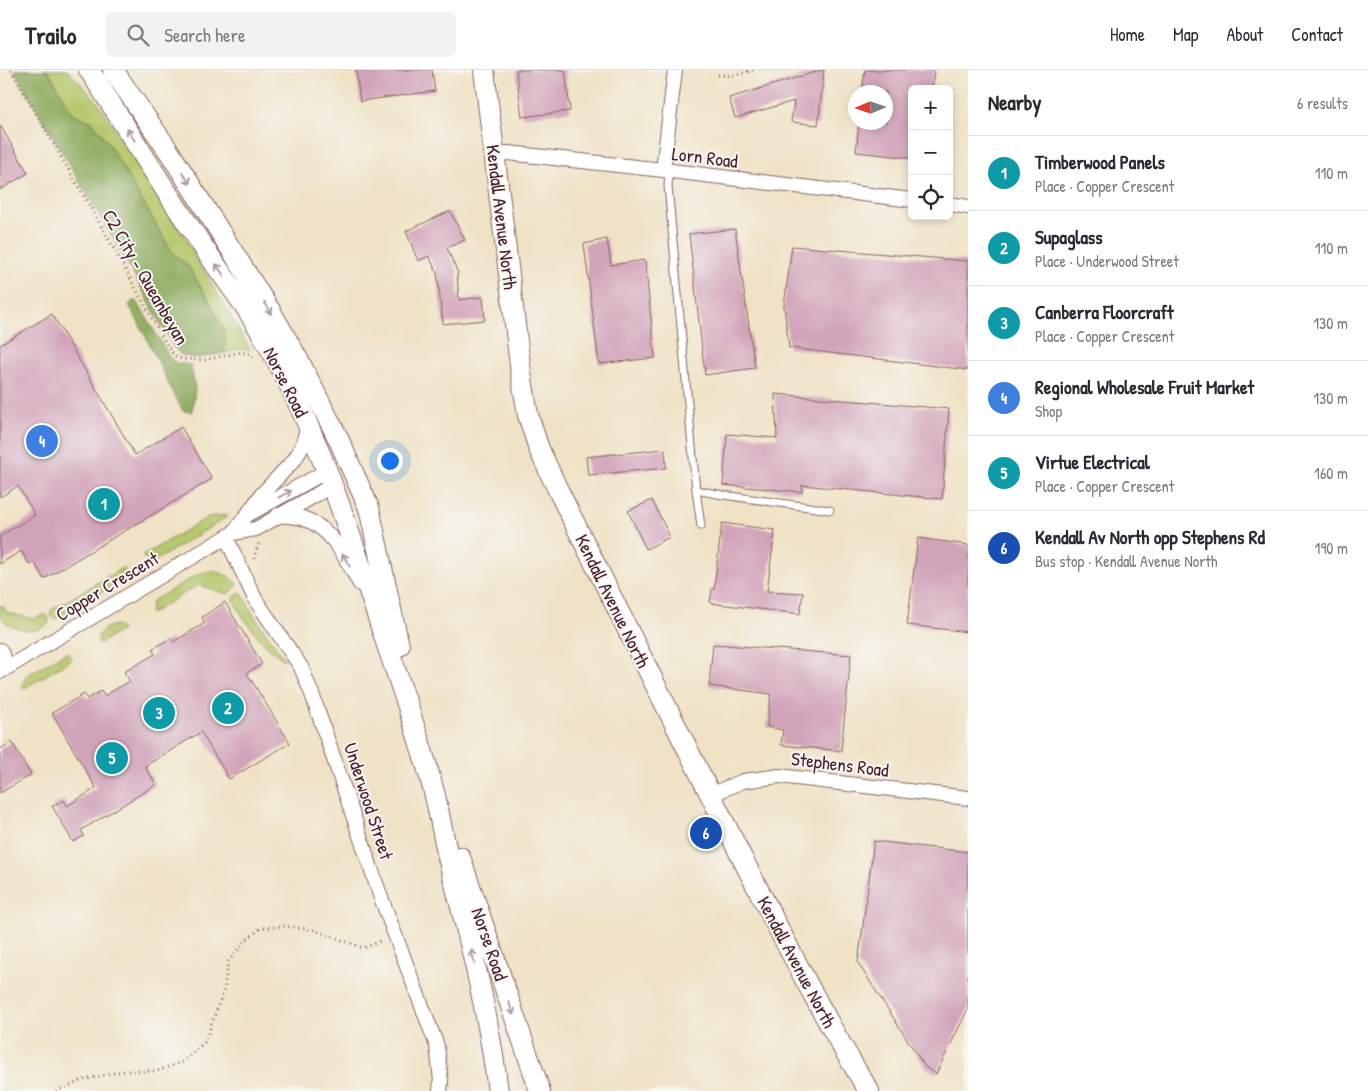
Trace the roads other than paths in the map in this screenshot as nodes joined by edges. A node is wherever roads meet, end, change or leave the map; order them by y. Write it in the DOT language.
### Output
graph roads {
  1 [pos="76,70"];
  2 [pos="89,70"];
  3 [pos="113,70"];
  4 [pos="484,70"];
  5 [pos="675,70"];
  6 [pos="103,91"];
  7 [pos="493,155"];
  8 [pos="666,171"];
  9 [pos="908,200"];
  10 [pos="953,205"];
  11 [pos="968,207"];
  12 [pos="308,425"];
  13 [pos="351,467"];
  14 [pos="330,478"];
  15 [pos="696,490"];
  16 [pos="830,510"];
  17 [pos="247,515"];
  18 [pos="278,515"];
  19 [pos="701,526"];
  20 [pos="230,535"];
  21 [pos="378,618"];
  22 [pos="0,650"];
  23 [pos="4,669"];
  24 [pos="415,726"];
  25 [pos="710,795"];
  26 [pos="436,797"];
  27 [pos="968,798"];
  28 [pos="440,1091"];
  29 [pos="498,1091"];
  30 [pos="540,1091"];
  31 [pos="869,1091"];
  1 -- 6 [label="main road"];
  2 -- 6 [label="main road, Norse Road"];
  3 -- 13 [label="main road, Norse Road, one-way"];
  4 -- 7 [label="main road, Kendall Avenue North"];
  5 -- 8 [label="street"];
  12 -- 6 [label="main road, Norse Road, one-way"];
  7 -- 8 [label="street, Lorn Road"];
  7 -- 25 [label="main road, Kendall Avenue North"];
  8 -- 9 [label="street, Lorn Road"];
  8 -- 15 [label="lane"];
  10 -- 11 [label="street"];
  12 -- 14 [label="main road, Norse Road"];
  12 -- 17 [label="street"];
  13 -- 14 [label="main road"];
  13 -- 24 [label="main road, Norse Road"];
  17 -- 14 [label="street, Copper Crescent, one-way"];
  14 -- 18 [label="street, Copper Crescent"];
  14 -- 21 [label="main road, Norse Road"];
  15 -- 16 [label="lane"];
  15 -- 19 [label="lane"];
  17 -- 20 [label="street, Copper Crescent"];
  18 -- 20 [label="street, Copper Crescent"];
  21 -- 18 [label="street, one-way"];
  20 -- 23 [label="street, Copper Crescent"];
  20 -- 28 [label="street, Underwood Street"];
  21 -- 24 [label="main road, Norse Road"];
  22 -- 23 [label="street"];
  24 -- 26 [label="main road, Norse Road"];
  25 -- 27 [label="street, Stephens Road"];
  25 -- 31 [label="main road, Kendall Avenue North"];
  29 -- 26 [label="main road, Norse Road, one-way"];
  26 -- 30 [label="main road, Norse Road, one-way"];
}
